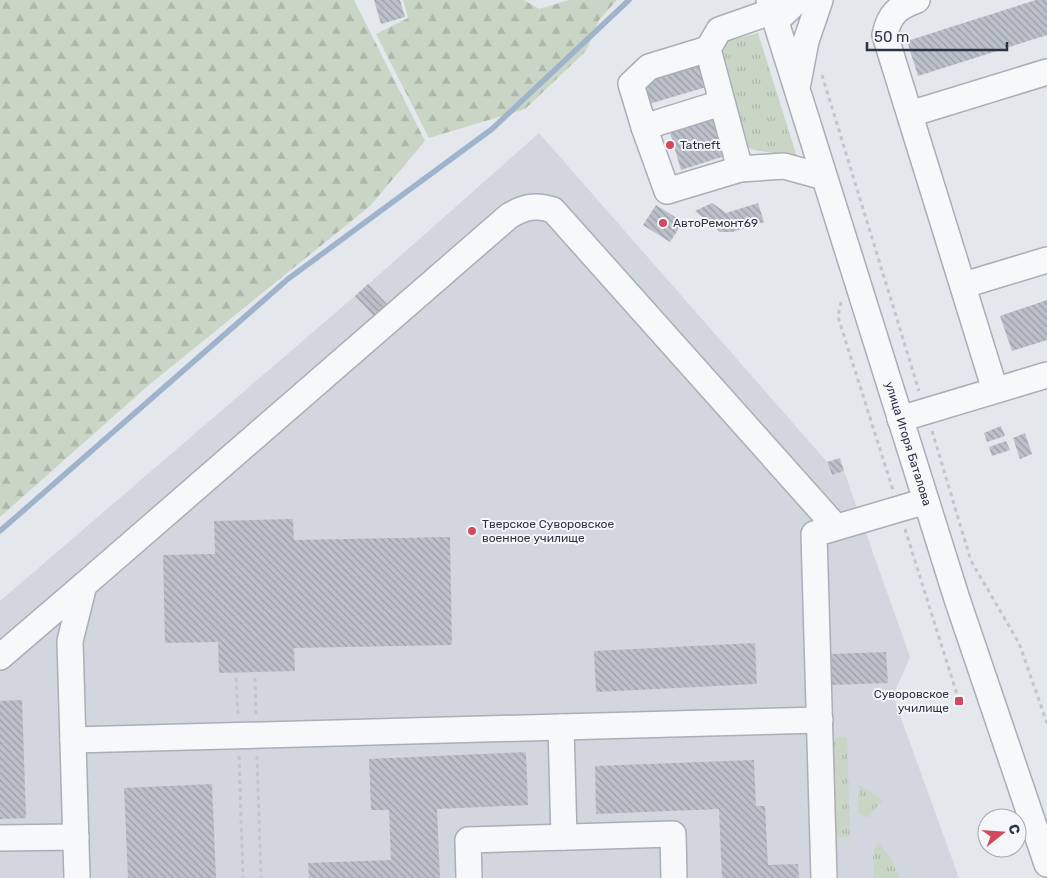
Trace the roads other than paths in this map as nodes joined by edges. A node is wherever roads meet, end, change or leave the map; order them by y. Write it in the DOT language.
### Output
graph roads {
  1 [pos="798,0"];
  2 [pos="820,0"];
  3 [pos="917,0"];
  4 [pos="773,11"];
  5 [pos="708,49"];
  6 [pos="1047,72"];
  7 [pos="797,88"];
  8 [pos="721,103"];
  9 [pos="910,114"];
  10 [pos="644,127"];
  11 [pos="740,169"];
  12 [pos="824,177"];
  13 [pos="1047,260"];
  14 [pos="964,285"];
  15 [pos="1047,375"];
  16 [pos="996,390"];
  17 [pos="900,419"];
  18 [pos="926,501"];
  19 [pos="836,527"];
  20 [pos="84,585"];
  21 [pos="0,658"];
  22 [pos="820,720"];
  23 [pos="561,727"];
  24 [pos="73,740"];
  25 [pos="1042,833"];
  26 [pos="76,837"];
  27 [pos="564,837"];
  28 [pos="0,838"];
  29 [pos="1047,864"];
  30 [pos="77,878"];
  31 [pos="469,878"];
  32 [pos="674,878"];
  33 [pos="824,878"];
  1 -- 4 [label="street"];
  2 -- 7 [label="street"];
  3 -- 9 [label="street"];
  4 -- 5 [label="street"];
  4 -- 7 [label="street, улица Игоря Баталова"];
  5 -- 8 [label="street"];
  5 -- 10 [label="street"];
  6 -- 9 [label="street"];
  7 -- 12 [label="street, улица Игоря Баталова"];
  8 -- 10 [label="street"];
  8 -- 11 [label="street"];
  9 -- 14 [label="street"];
  10 -- 11 [label="street"];
  11 -- 12 [label="street"];
  12 -- 17 [label="street, улица Игоря Баталова"];
  13 -- 14 [label="street"];
  14 -- 16 [label="street"];
  15 -- 16 [label="street"];
  16 -- 17 [label="street"];
  17 -- 18 [label="street, улица Игоря Баталова"];
  18 -- 19 [label="street"];
  18 -- 25 [label="street, улица Игоря Баталова"];
  19 -- 20 [label="street"];
  19 -- 22 [label="street"];
  20 -- 21 [label="street"];
  20 -- 24 [label="street"];
  22 -- 23 [label="street"];
  22 -- 33 [label="street"];
  23 -- 24 [label="street"];
  23 -- 27 [label="street"];
  24 -- 26 [label="street"];
  25 -- 29 [label="street, улица Игоря Баталова"];
  26 -- 28 [label="street"];
  26 -- 30 [label="street"];
  27 -- 31 [label="street"];
  27 -- 32 [label="street"];
}
